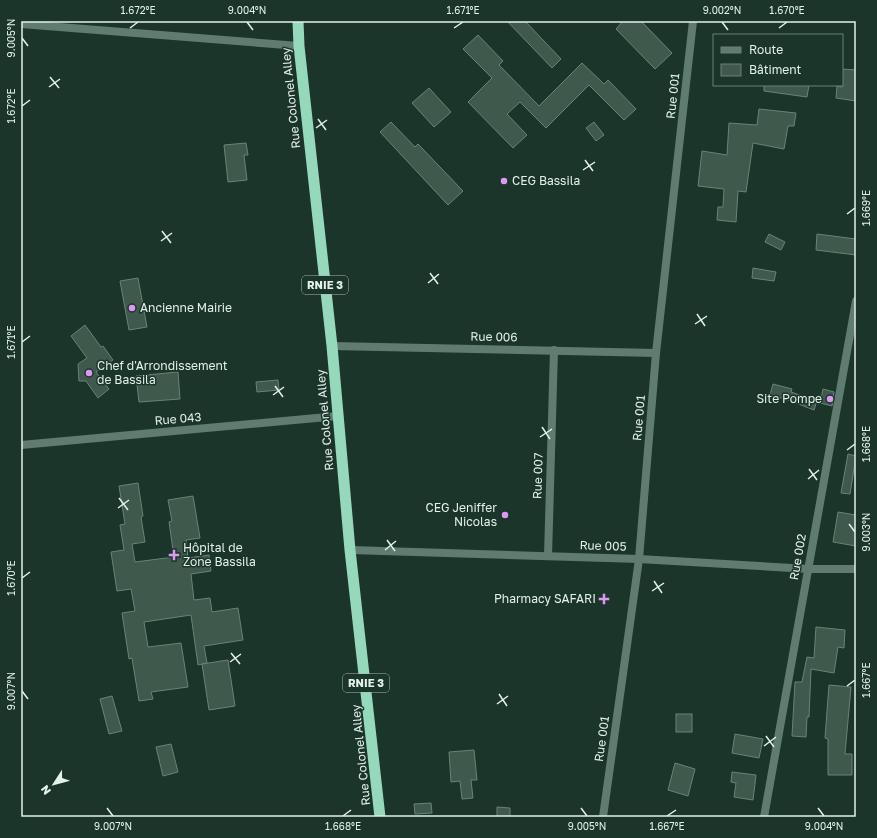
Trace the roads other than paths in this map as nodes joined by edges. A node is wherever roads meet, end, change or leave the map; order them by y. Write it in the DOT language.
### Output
graph roads {
  1 [pos="298,21"];
  2 [pos="693,21"];
  3 [pos="21,24"];
  4 [pos="299,46"];
  5 [pos="856,301"];
  6 [pos="332,346"];
  7 [pos="554,350"];
  8 [pos="656,352"];
  9 [pos="338,416"];
  10 [pos="21,445"];
  11 [pos="350,550"];
  12 [pos="548,556"];
  13 [pos="639,559"];
  14 [pos="809,568"];
  15 [pos="856,569"];
  16 [pos="380,817"];
  17 [pos="603,817"];
  18 [pos="764,817"];
  1 -- 4 [label="highway, Rue Colonel Alley / RNIE 3"];
  2 -- 8 [label="street, Rue 001"];
  3 -- 4 [label="street"];
  4 -- 6 [label="highway, Rue Colonel Alley / RNIE 3"];
  5 -- 14 [label="street, Rue 002"];
  6 -- 7 [label="street, Rue 006"];
  6 -- 9 [label="highway, Rue Colonel Alley / RNIE 3"];
  7 -- 8 [label="street, Rue 006"];
  7 -- 12 [label="street, Rue 007"];
  8 -- 13 [label="street, Rue 001"];
  9 -- 10 [label="street, Rue 043"];
  9 -- 11 [label="highway, Rue Colonel Alley / RNIE 3"];
  11 -- 12 [label="street, Rue 005"];
  11 -- 16 [label="highway, Rue Colonel Alley / RNIE 3"];
  12 -- 13 [label="street, Rue 005"];
  13 -- 14 [label="street, Rue 005"];
  13 -- 17 [label="street, Rue 001"];
  14 -- 15 [label="street, Rue 005"];
  14 -- 18 [label="street, Rue 002"];
}
